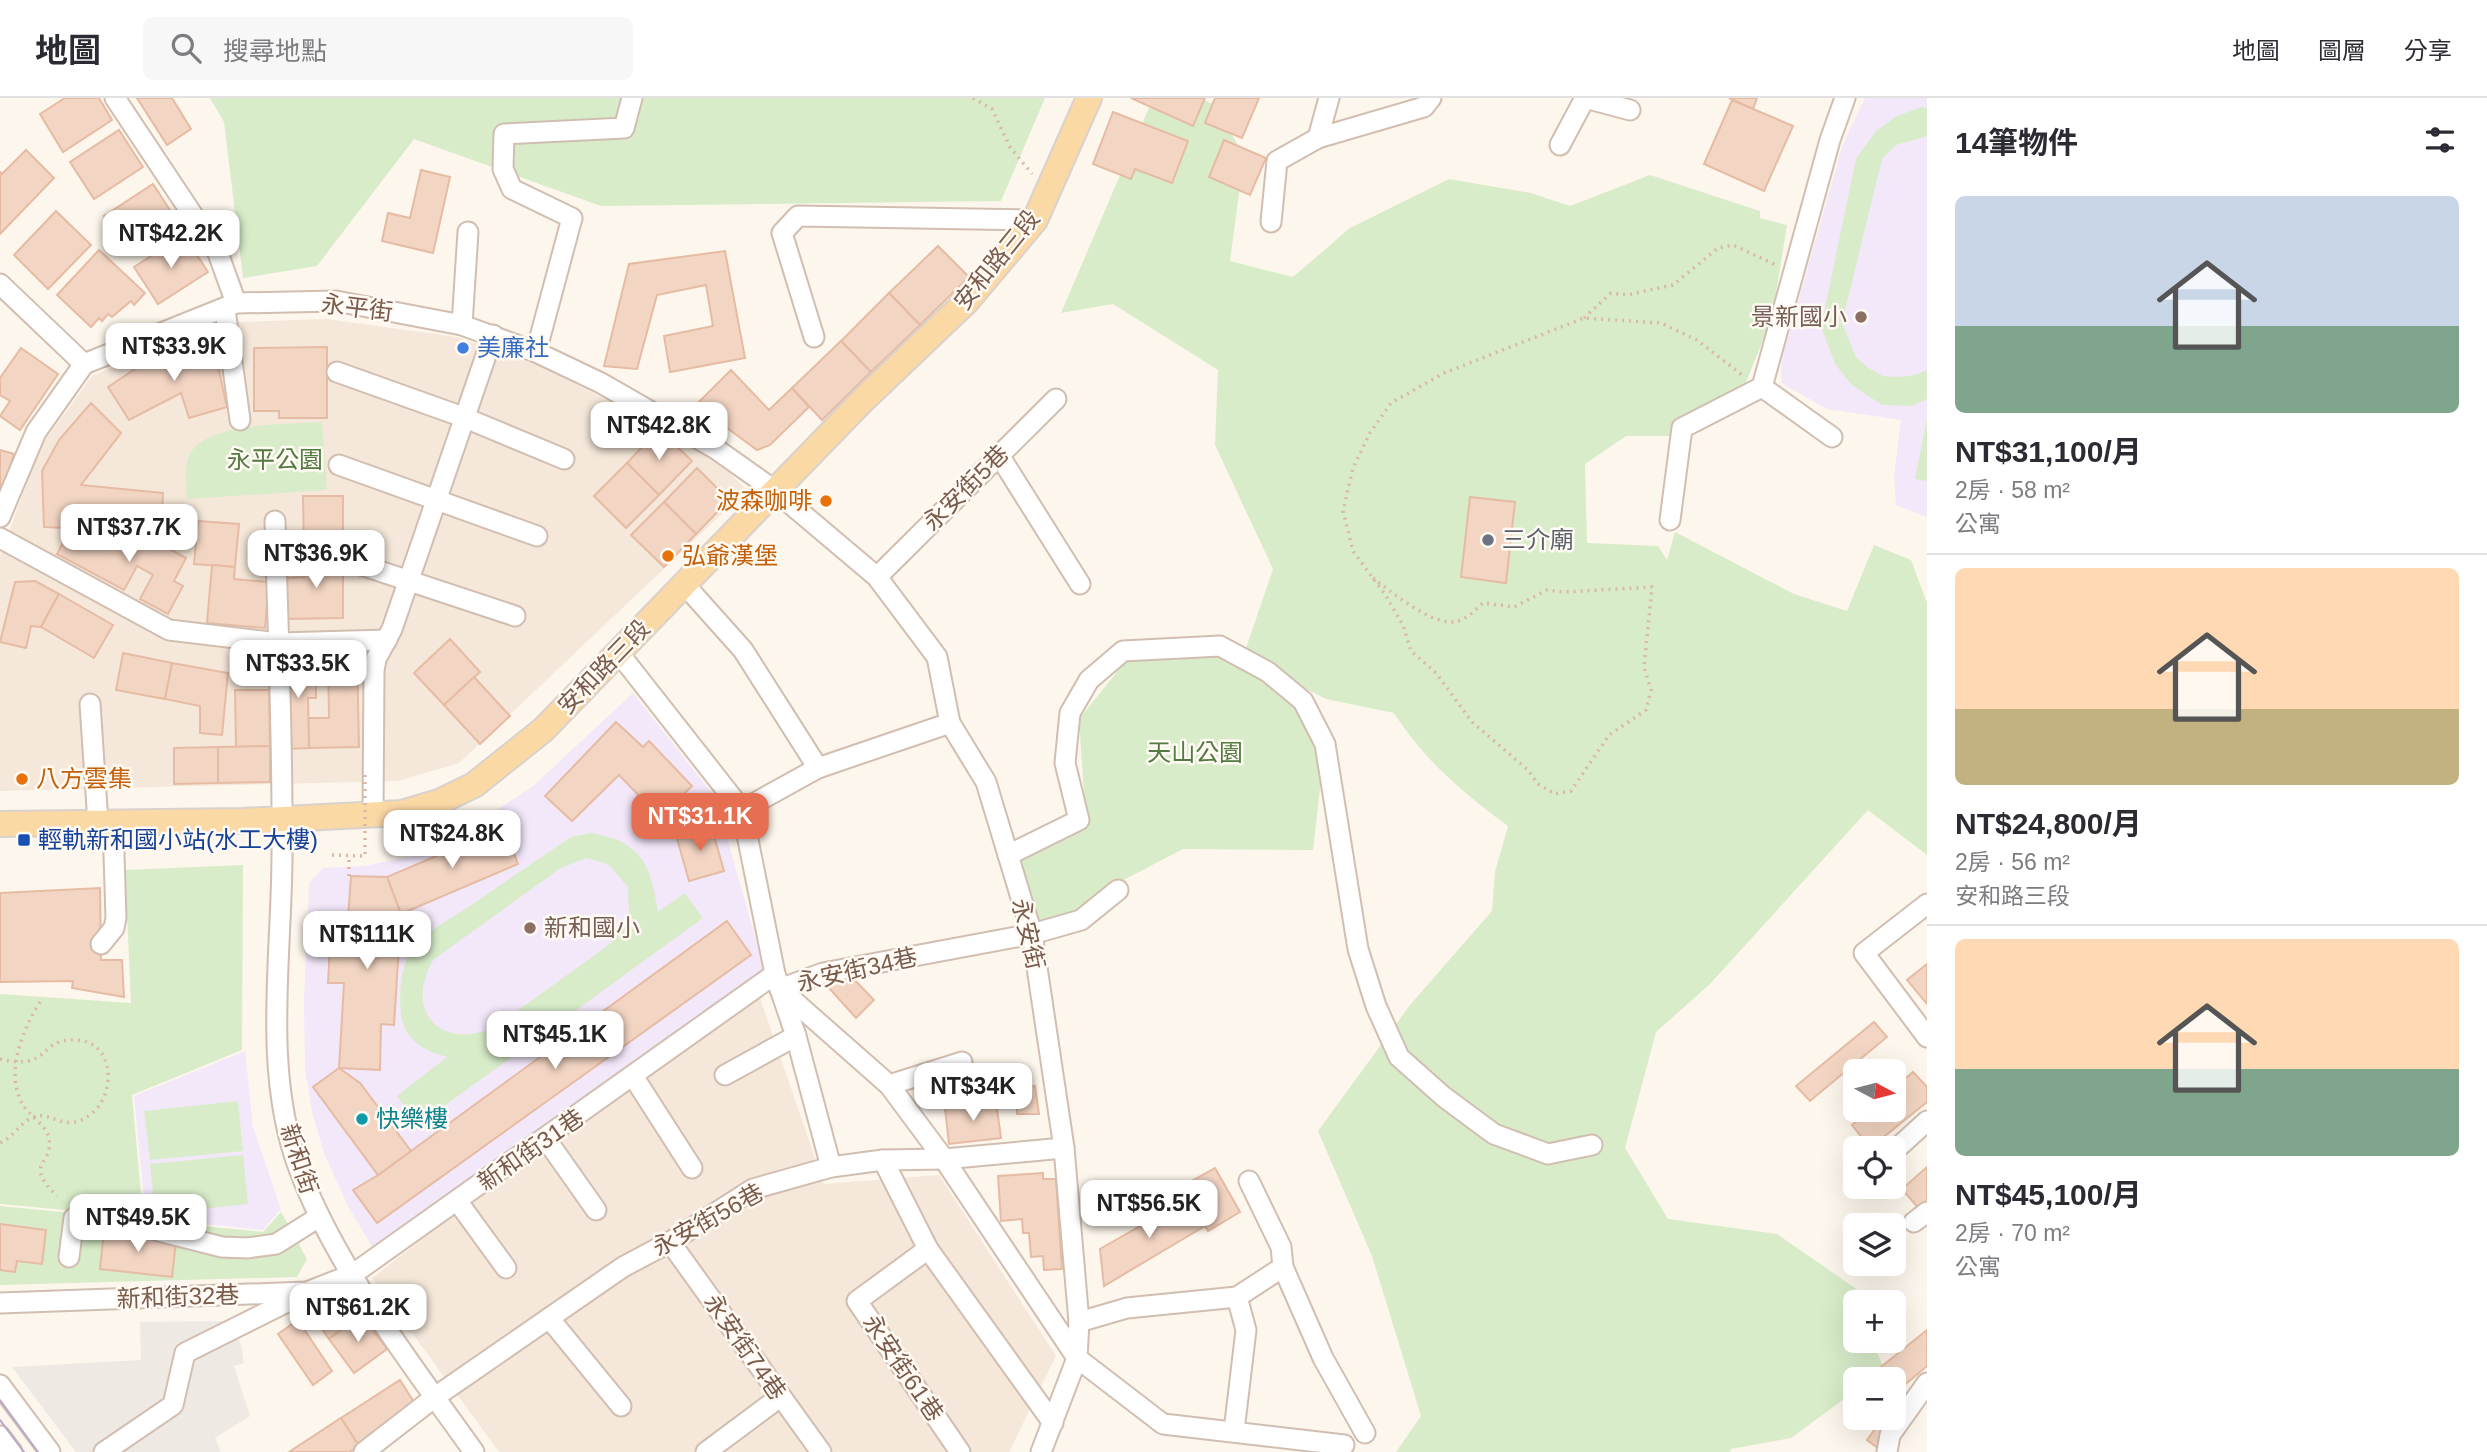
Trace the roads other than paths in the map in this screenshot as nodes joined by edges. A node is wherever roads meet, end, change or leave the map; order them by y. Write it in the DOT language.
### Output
graph roads {
  1 [pos="115,98"];
  2 [pos="632,98"];
  3 [pos="1089,98"];
  4 [pos="1329,98"];
  5 [pos="1431,98"];
  6 [pos="1585,98"];
  7 [pos="1845,98"];
  8 [pos="1630,110"];
  9 [pos="1318,138"];
  10 [pos="1560,145"];
  11 [pos="1035,220"];
  12 [pos="1271,222"];
  13 [pos="468,232"];
  14 [pos="0,284"];
  15 [pos="230,306"];
  16 [pos="462,325"];
  17 [pos="494,334"];
  18 [pos="814,337"];
  19 [pos="536,352"];
  20 [pos="84,364"];
  21 [pos="337,372"];
  22 [pos="1762,387"];
  23 [pos="1056,400"];
  24 [pos="463,417"];
  25 [pos="240,420"];
  26 [pos="1832,437"];
  27 [pos="999,455"];
  28 [pos="564,459"];
  29 [pos="339,465"];
  30 [pos="774,491"];
  31 [pos="435,501"];
  32 [pos="0,517"];
  33 [pos="1670,520"];
  34 [pos="275,521"];
  35 [pos="537,536"];
  36 [pos="0,538"];
  37 [pos="346,560"];
  38 [pos="877,577"];
  39 [pos="408,581"];
  40 [pos="684,584"];
  41 [pos="1080,584"];
  42 [pos="515,616"];
  43 [pos="387,640"];
  44 [pos="278,643"];
  45 [pos="618,652"];
  46 [pos="90,704"];
  47 [pos="950,723"];
  48 [pos="818,768"];
  49 [pos="742,810"];
  50 [pos="373,816"];
  51 [pos="282,819"];
  52 [pos="106,823"];
  53 [pos="0,824"];
  54 [pos="1008,855"];
  55 [pos="1118,890"];
  56 [pos="1927,905"];
  57 [pos="1032,934"];
  58 [pos="102,944"];
  59 [pos="777,982"];
  60 [pos="796,1036"];
  61 [pos="1927,1037"];
  62 [pos="962,1062"];
  63 [pos="724,1075"];
  64 [pos="634,1076"];
  65 [pos="889,1085"];
  66 [pos="1927,1121"];
  67 [pos="546,1139"];
  68 [pos="1906,1140"];
  69 [pos="1592,1145"];
  70 [pos="1064,1148"];
  71 [pos="944,1159"];
  72 [pos="883,1160"];
  73 [pos="831,1167"];
  74 [pos="692,1168"];
  75 [pos="1250,1181"];
  76 [pos="458,1202"];
  77 [pos="596,1210"];
  78 [pos="319,1217"];
  79 [pos="670,1241"];
  80 [pos="928,1249"];
  81 [pos="69,1257"];
  82 [pos="1283,1267"];
  83 [pos="506,1268"];
  84 [pos="353,1274"];
  85 [pos="307,1292"];
  86 [pos="1237,1297"];
  87 [pos="0,1303"];
  88 [pos="549,1318"];
  89 [pos="1079,1322"];
  90 [pos="1077,1358"];
  91 [pos="1927,1383"];
  92 [pos="0,1385"];
  93 [pos="435,1397"];
  94 [pos="780,1397"];
  95 [pos="621,1406"];
  96 [pos="1053,1423"];
  97 [pos="1234,1431"];
  98 [pos="1365,1433"];
  99 [pos="0,1436"];
  100 [pos="1344,1445"];
  101 [pos="12,1452"];
  102 [pos="50,1452"];
  103 [pos="104,1452"];
  104 [pos="364,1452"];
  105 [pos="474,1452"];
  106 [pos="706,1452"];
  107 [pos="821,1452"];
  108 [pos="960,1452"];
  109 [pos="1041,1452"];
  110 [pos="1886,1452"];
  1 -- 15 [label="street"];
  2 -- 19 [label="street"];
  3 -- 11 [label="main road, 安和路三段"];
  4 -- 9 [label="street"];
  5 -- 9 [label="street"];
  6 -- 8 [label="street"];
  6 -- 10 [label="street"];
  7 -- 22 [label="street"];
  9 -- 12 [label="street"];
  11 -- 18 [label="street"];
  11 -- 30 [label="main road, 安和路三段"];
  13 -- 16 [label="street"];
  14 -- 20 [label="street"];
  15 -- 16 [label="street, 永平街"];
  15 -- 20 [label="street, 永平街"];
  15 -- 25 [label="street"];
  16 -- 17 [label="street, 永平街"];
  17 -- 19 [label="street, 永平街"];
  17 -- 24 [label="street"];
  19 -- 30 [label="street, 永平街"];
  20 -- 32 [label="street"];
  21 -- 24 [label="street"];
  22 -- 26 [label="street"];
  22 -- 33 [label="street"];
  23 -- 27 [label="street, 永安街5巷"];
  24 -- 28 [label="street"];
  24 -- 31 [label="street"];
  27 -- 38 [label="street, 永安街5巷"];
  27 -- 41 [label="street"];
  29 -- 31 [label="street"];
  30 -- 38 [label="street, 永安街"];
  30 -- 40 [label="main road, 安和路三段"];
  31 -- 35 [label="street"];
  31 -- 39 [label="street"];
  34 -- 44 [label="street, 新和街"];
  36 -- 44 [label="street"];
  37 -- 39 [label="street"];
  38 -- 47 [label="street, 永安街"];
  39 -- 42 [label="street"];
  39 -- 43 [label="street"];
  40 -- 45 [label="main road, 安和路三段"];
  40 -- 48 [label="street"];
  43 -- 44 [label="street"];
  43 -- 50 [label="street"];
  44 -- 51 [label="street, 新和街"];
  45 -- 49 [label="street"];
  45 -- 50 [label="main road, 安和路三段"];
  46 -- 52 [label="street"];
  47 -- 48 [label="street"];
  47 -- 54 [label="street, 永安街"];
  48 -- 49 [label="street"];
  49 -- 59 [label="street"];
  50 -- 51 [label="main road, 安和路三段"];
  51 -- 52 [label="main road, 安和路三段"];
  51 -- 78 [label="street, 新和街"];
  52 -- 53 [label="main road, 安和路三段"];
  52 -- 58 [label="street"];
  54 -- 57 [label="street, 永安街"];
  54 -- 69 [label="street"];
  55 -- 57 [label="street, 永安街34巷"];
  56 -- 61 [label="street"];
  57 -- 59 [label="street, 永安街34巷"];
  57 -- 70 [label="street, 永安街"];
  59 -- 60 [label="street"];
  59 -- 64 [label="street, 新和街31巷"];
  59 -- 65 [label="street, 永安街34巷"];
  60 -- 63 [label="street"];
  60 -- 73 [label="street"];
  62 -- 65 [label="street"];
  64 -- 67 [label="street, 新和街31巷"];
  64 -- 74 [label="street"];
  65 -- 71 [label="street, 永安街34巷"];
  66 -- 68 [label="street"];
  67 -- 76 [label="street, 新和街31巷"];
  67 -- 77 [label="street"];
  70 -- 71 [label="street, 永安街56巷"];
  70 -- 89 [label="street, 永安街"];
  71 -- 72 [label="street, 永安街56巷"];
  71 -- 90 [label="street, 永安街34巷"];
  72 -- 73 [label="street, 永安街56巷"];
  72 -- 80 [label="street"];
  73 -- 79 [label="street, 永安街56巷"];
  75 -- 82 [label="street"];
  76 -- 83 [label="street"];
  76 -- 84 [label="street, 新和街31巷"];
  78 -- 81 [label="street"];
  78 -- 84 [label="street, 新和街"];
  79 -- 88 [label="street, 永安街56巷"];
  79 -- 94 [label="street, 永安街74巷"];
  80 -- 96 [label="street"];
  80 -- 108 [label="street, 永安街61巷"];
  82 -- 86 [label="street"];
  82 -- 98 [label="street"];
  84 -- 85 [label="street, 新和街32巷"];
  84 -- 93 [label="street, 新和街"];
  85 -- 87 [label="street, 新和街32巷"];
  85 -- 103 [label="street"];
  86 -- 89 [label="street"];
  86 -- 97 [label="street"];
  88 -- 93 [label="street, 永安街56巷"];
  88 -- 95 [label="street"];
  89 -- 90 [label="street, 永安街"];
  90 -- 96 [label="street, 永安街"];
  90 -- 97 [label="street, 永安街34巷"];
  91 -- 110 [label="street"];
  92 -- 102 [label="street"];
  93 -- 104 [label="street, 永安街56巷"];
  93 -- 105 [label="street, 新和街"];
  94 -- 106 [label="street"];
  94 -- 107 [label="street, 永安街74巷"];
  96 -- 109 [label="street, 永安街"];
  97 -- 100 [label="street, 永安街34巷"];
  99 -- 101 [label="street"];
}
